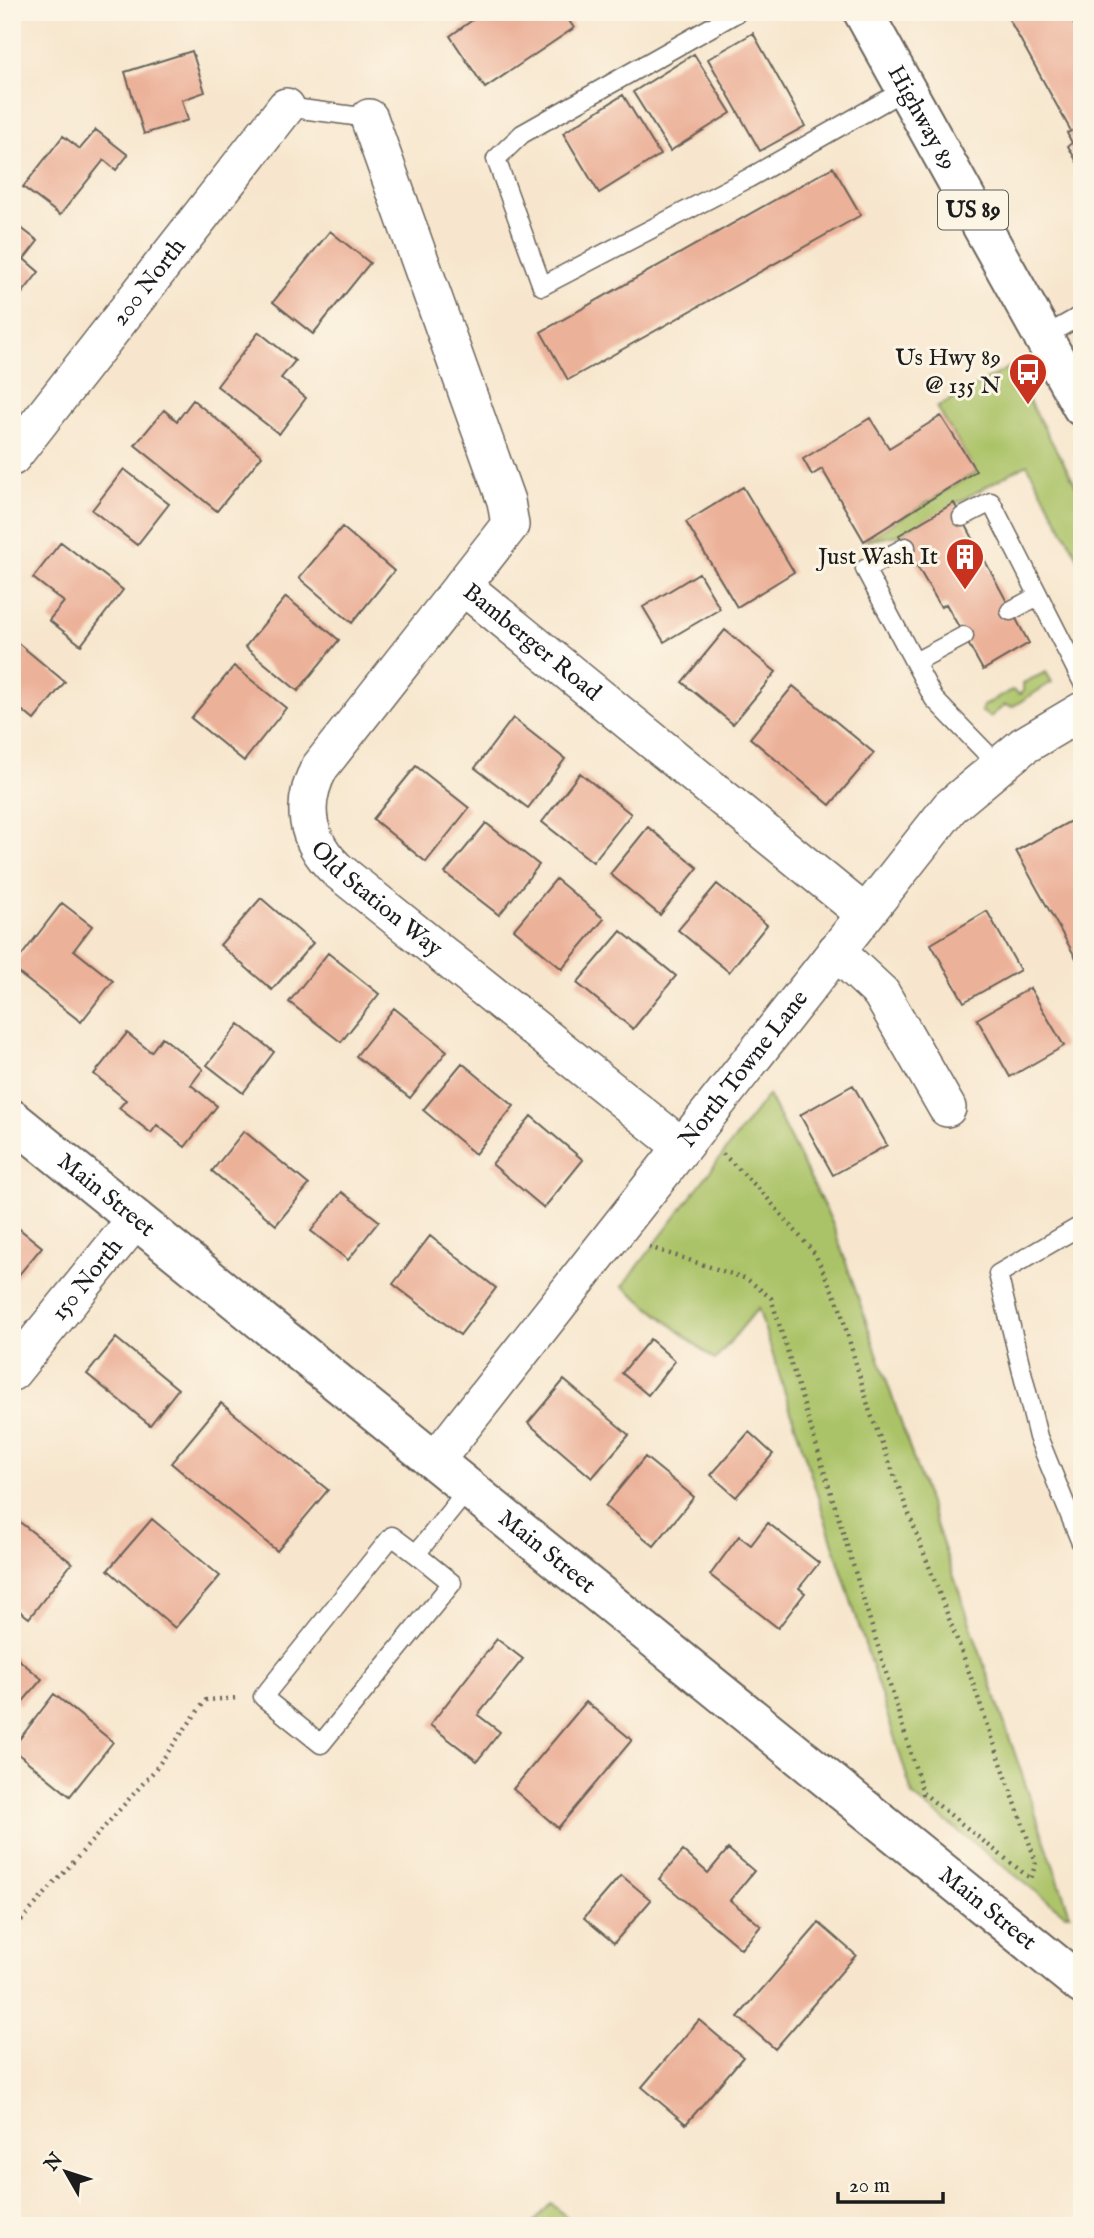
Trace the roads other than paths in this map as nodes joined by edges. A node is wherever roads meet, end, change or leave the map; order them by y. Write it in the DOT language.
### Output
graph roads {
  1 [pos="738,12"];
  2 [pos="863,12"];
  3 [pos="906,89"];
  4 [pos="286,107"];
  5 [pos="369,118"];
  6 [pos="1082,315"];
  7 [pos="1043,337"];
  8 [pos="1082,407"];
  9 [pos="12,457"];
  10 [pos="962,517"];
  11 [pos="906,547"];
  12 [pos="463,586"];
  13 [pos="1038,596"];
  14 [pos="1010,611"];
  15 [pos="964,636"];
  16 [pos="915,663"];
  17 [pos="1082,681"];
  18 [pos="1082,711"];
  19 [pos="998,765"];
  20 [pos="865,914"];
  21 [pos="836,951"];
  22 [pos="947,1108"];
  23 [pos="12,1119"];
  24 [pos="682,1147"];
  25 [pos="136,1219"];
  26 [pos="1082,1224"];
  27 [pos="12,1372"];
  28 [pos="435,1461"];
  29 [pos="469,1488"];
  30 [pos="1082,1545"];
  31 [pos="416,1554"];
  32 [pos="1082,1985"];
  1 -- 3 [label="lane"];
  2 -- 3 [label="street, Highway 89 / US 89"];
  3 -- 7 [label="street, Highway 89 / US 89"];
  4 -- 5 [label="lane"];
  4 -- 9 [label="street, 200 North"];
  5 -- 12 [label="street, Bamberger Road"];
  6 -- 7 [label="lane"];
  7 -- 8 [label="street, Highway 89 / US 89"];
  10 -- 13 [label="lane"];
  11 -- 16 [label="lane"];
  12 -- 20 [label="street, Bamberger Road"];
  12 -- 24 [label="street, Old Station Way"];
  13 -- 14 [label="lane"];
  13 -- 17 [label="lane"];
  15 -- 16 [label="lane"];
  16 -- 19 [label="lane"];
  18 -- 19 [label="street, North Towne Lane"];
  19 -- 20 [label="street, North Towne Lane"];
  20 -- 21 [label="street, North Towne Lane"];
  21 -- 22 [label="street"];
  21 -- 24 [label="street, North Towne Lane"];
  23 -- 25 [label="street, Main Street"];
  24 -- 28 [label="street, North Towne Lane"];
  25 -- 27 [label="street, 150 North"];
  25 -- 28 [label="street, Main Street"];
  26 -- 30 [label="lane"];
  28 -- 29 [label="street, Main Street"];
  29 -- 31 [label="lane"];
  29 -- 32 [label="street, Main Street"];
  31 -- 31 [label="lane"];
}
